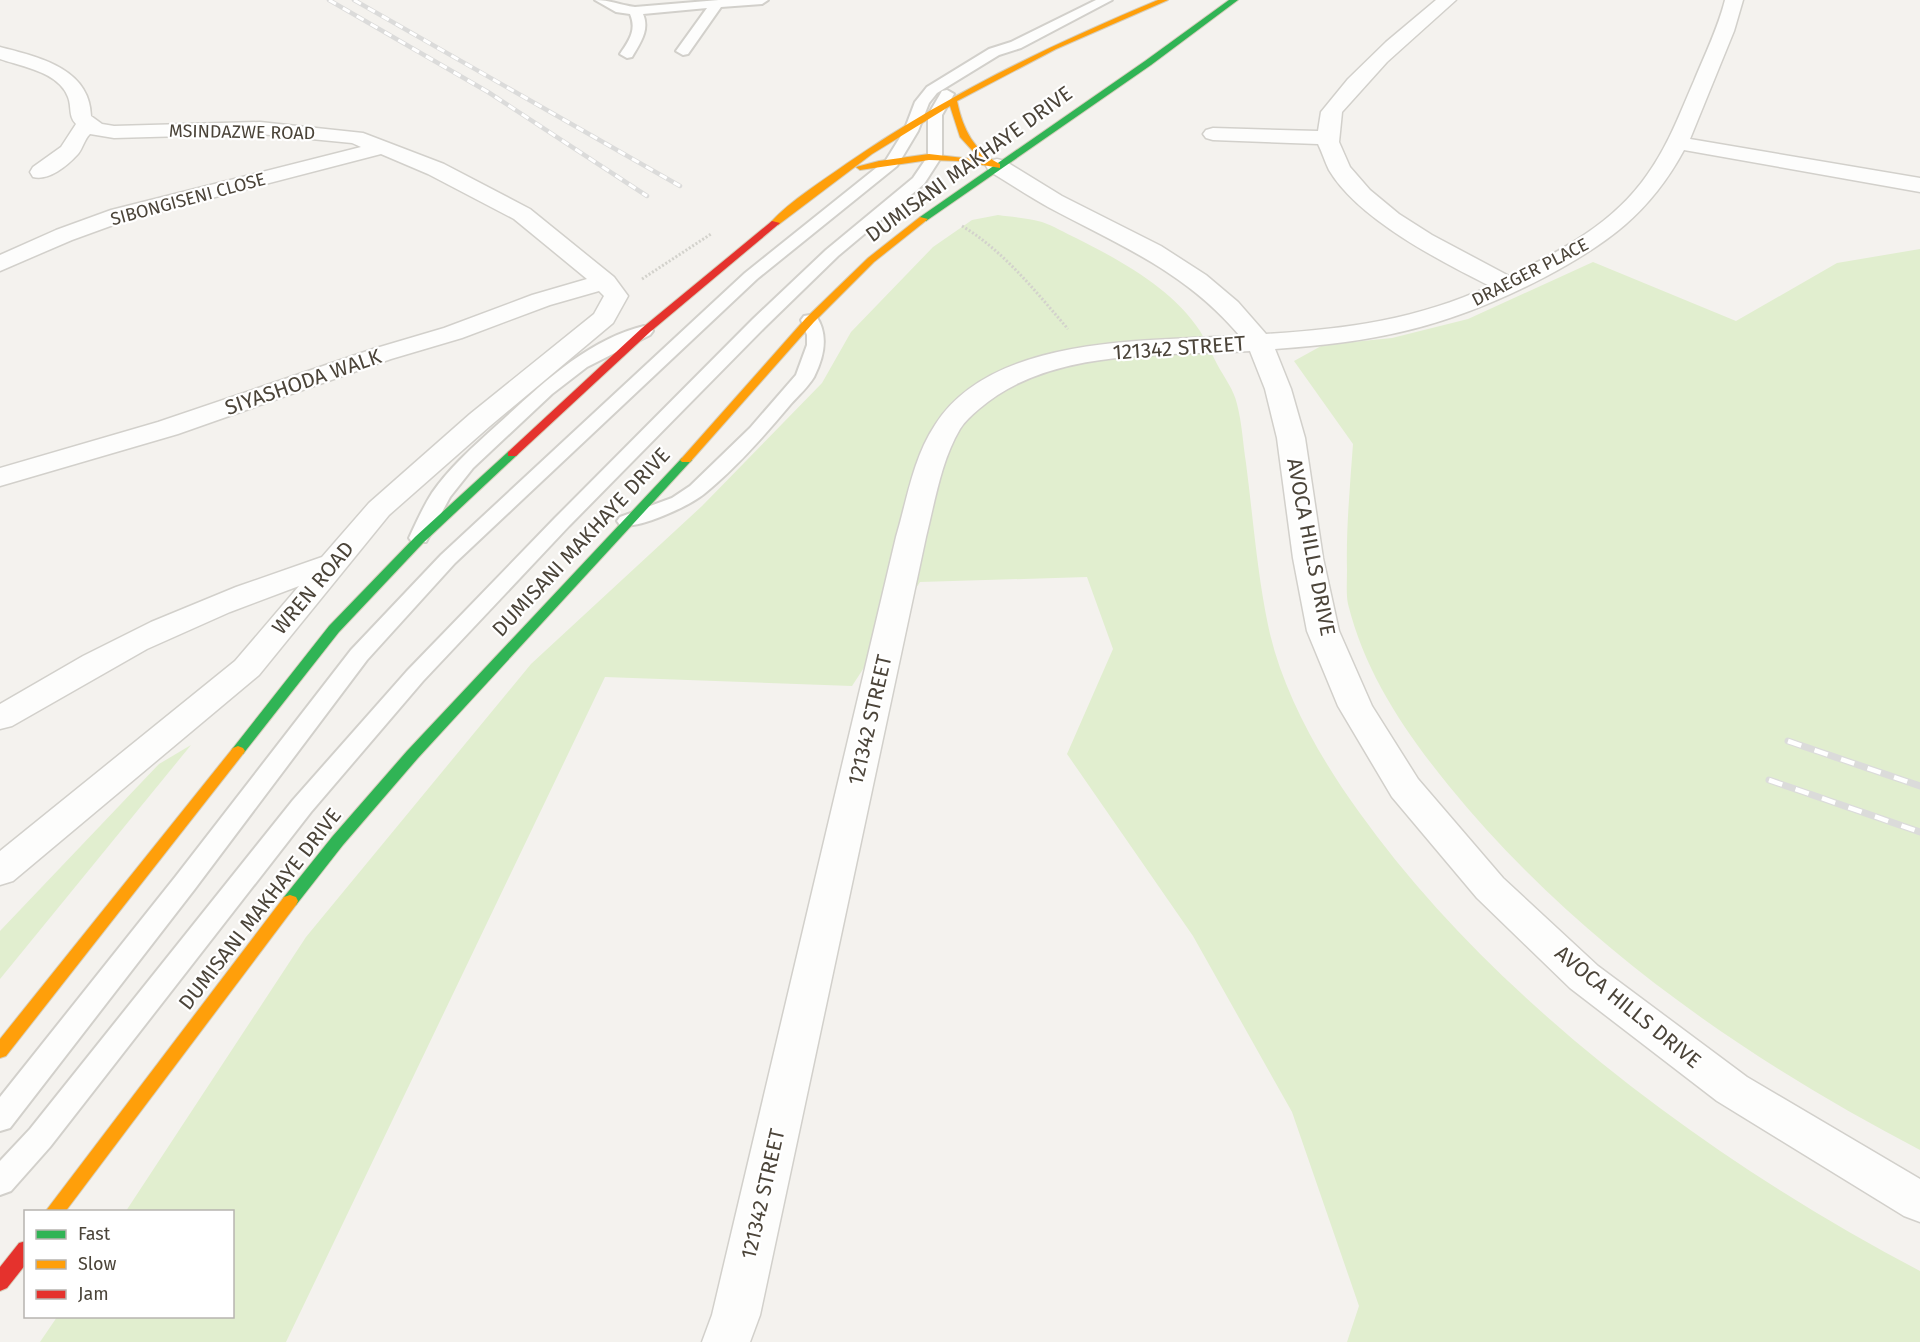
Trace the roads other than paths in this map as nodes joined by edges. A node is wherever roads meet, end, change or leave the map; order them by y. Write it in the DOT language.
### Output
graph roads {
  1 [pos="601,0"];
  2 [pos="762,0"];
  3 [pos="1106,0"];
  4 [pos="1164,0"];
  5 [pos="1234,0"];
  6 [pos="1447,0"];
  7 [pos="1734,0"];
  8 [pos="716,5"];
  9 [pos="635,10"];
  10 [pos="1016,45"];
  11 [pos="683,51"];
  12 [pos="0,53"];
  13 [pos="627,54"];
  14 [pos="945,104"];
  15 [pos="87,124"];
  16 [pos="914,124"];
  17 [pos="1213,134"];
  18 [pos="1328,138"];
  19 [pos="1678,143"];
  20 [pos="381,148"];
  21 [pos="935,156"];
  22 [pos="894,160"];
  23 [pos="997,166"];
  24 [pos="41,172"];
  25 [pos="839,176"];
  26 [pos="1920,185"];
  27 [pos="0,264"];
  28 [pos="1509,286"];
  29 [pos="611,289"];
  30 [pos="810,320"];
  31 [pos="646,330"];
  32 [pos="1259,342"];
  33 [pos="0,477"];
  34 [pos="627,521"];
  35 [pos="419,540"];
  36 [pos="333,564"];
  37 [pos="0,718"];
  38 [pos="0,871"];
  39 [pos="0,1051"];
  40 [pos="0,1119"];
  41 [pos="0,1182"];
  42 [pos="1920,1202"];
  43 [pos="56,1210"];
  44 [pos="24,1252"];
  45 [pos="0,1282"];
  46 [pos="726,1342"];
  1 -- 9 [label="lane"];
  2 -- 8 [label="lane"];
  3 -- 10 [label="lane"];
  4 -- 14 [label="main road"];
  5 -- 23 [label="main road, DUMISANI MAKHAYE DRIVE"];
  6 -- 18 [label="street"];
  7 -- 19 [label="street, DRAEGER PLACE"];
  8 -- 9 [label="lane"];
  8 -- 11 [label="lane"];
  9 -- 13 [label="lane"];
  10 -- 14 [label="lane"];
  10 -- 16 [label="lane"];
  12 -- 15 [label="street"];
  14 -- 16 [label="main road"];
  14 -- 21 [label="lane"];
  14 -- 23 [label="main road"];
  15 -- 20 [label="street, MSINDAZWE ROAD"];
  15 -- 24 [label="street"];
  16 -- 22 [label="lane"];
  16 -- 25 [label="main road"];
  17 -- 18 [label="street"];
  18 -- 28 [label="street"];
  19 -- 26 [label="street"];
  19 -- 28 [label="street, DRAEGER PLACE"];
  20 -- 27 [label="street, SIBONGISENI CLOSE"];
  20 -- 29 [label="street, MSINDAZWE ROAD"];
  21 -- 22 [label="main road"];
  21 -- 23 [label="main road"];
  21 -- 41 [label="lane"];
  22 -- 25 [label="main road"];
  22 -- 40 [label="lane"];
  23 -- 30 [label="main road, DUMISANI MAKHAYE DRIVE"];
  23 -- 32 [label="street, AVOCA HILLS DRIVE"];
  25 -- 31 [label="main road"];
  28 -- 32 [label="street, DRAEGER PLACE"];
  29 -- 33 [label="street, SIYASHODA WALK"];
  29 -- 36 [label="street, WREN ROAD"];
  30 -- 34 [label="main road, DUMISANI MAKHAYE DRIVE"];
  30 -- 34 [label="lane"];
  31 -- 35 [label="lane"];
  32 -- 42 [label="street, AVOCA HILLS DRIVE"];
  32 -- 46 [label="street, 121342 STREET"];
  34 -- 43 [label="main road, DUMISANI MAKHAYE DRIVE"];
  35 -- 39 [label="main road"];
  36 -- 37 [label="street"];
  36 -- 38 [label="street, WREN ROAD"];
  44 -- 45 [label="main road"];
}
